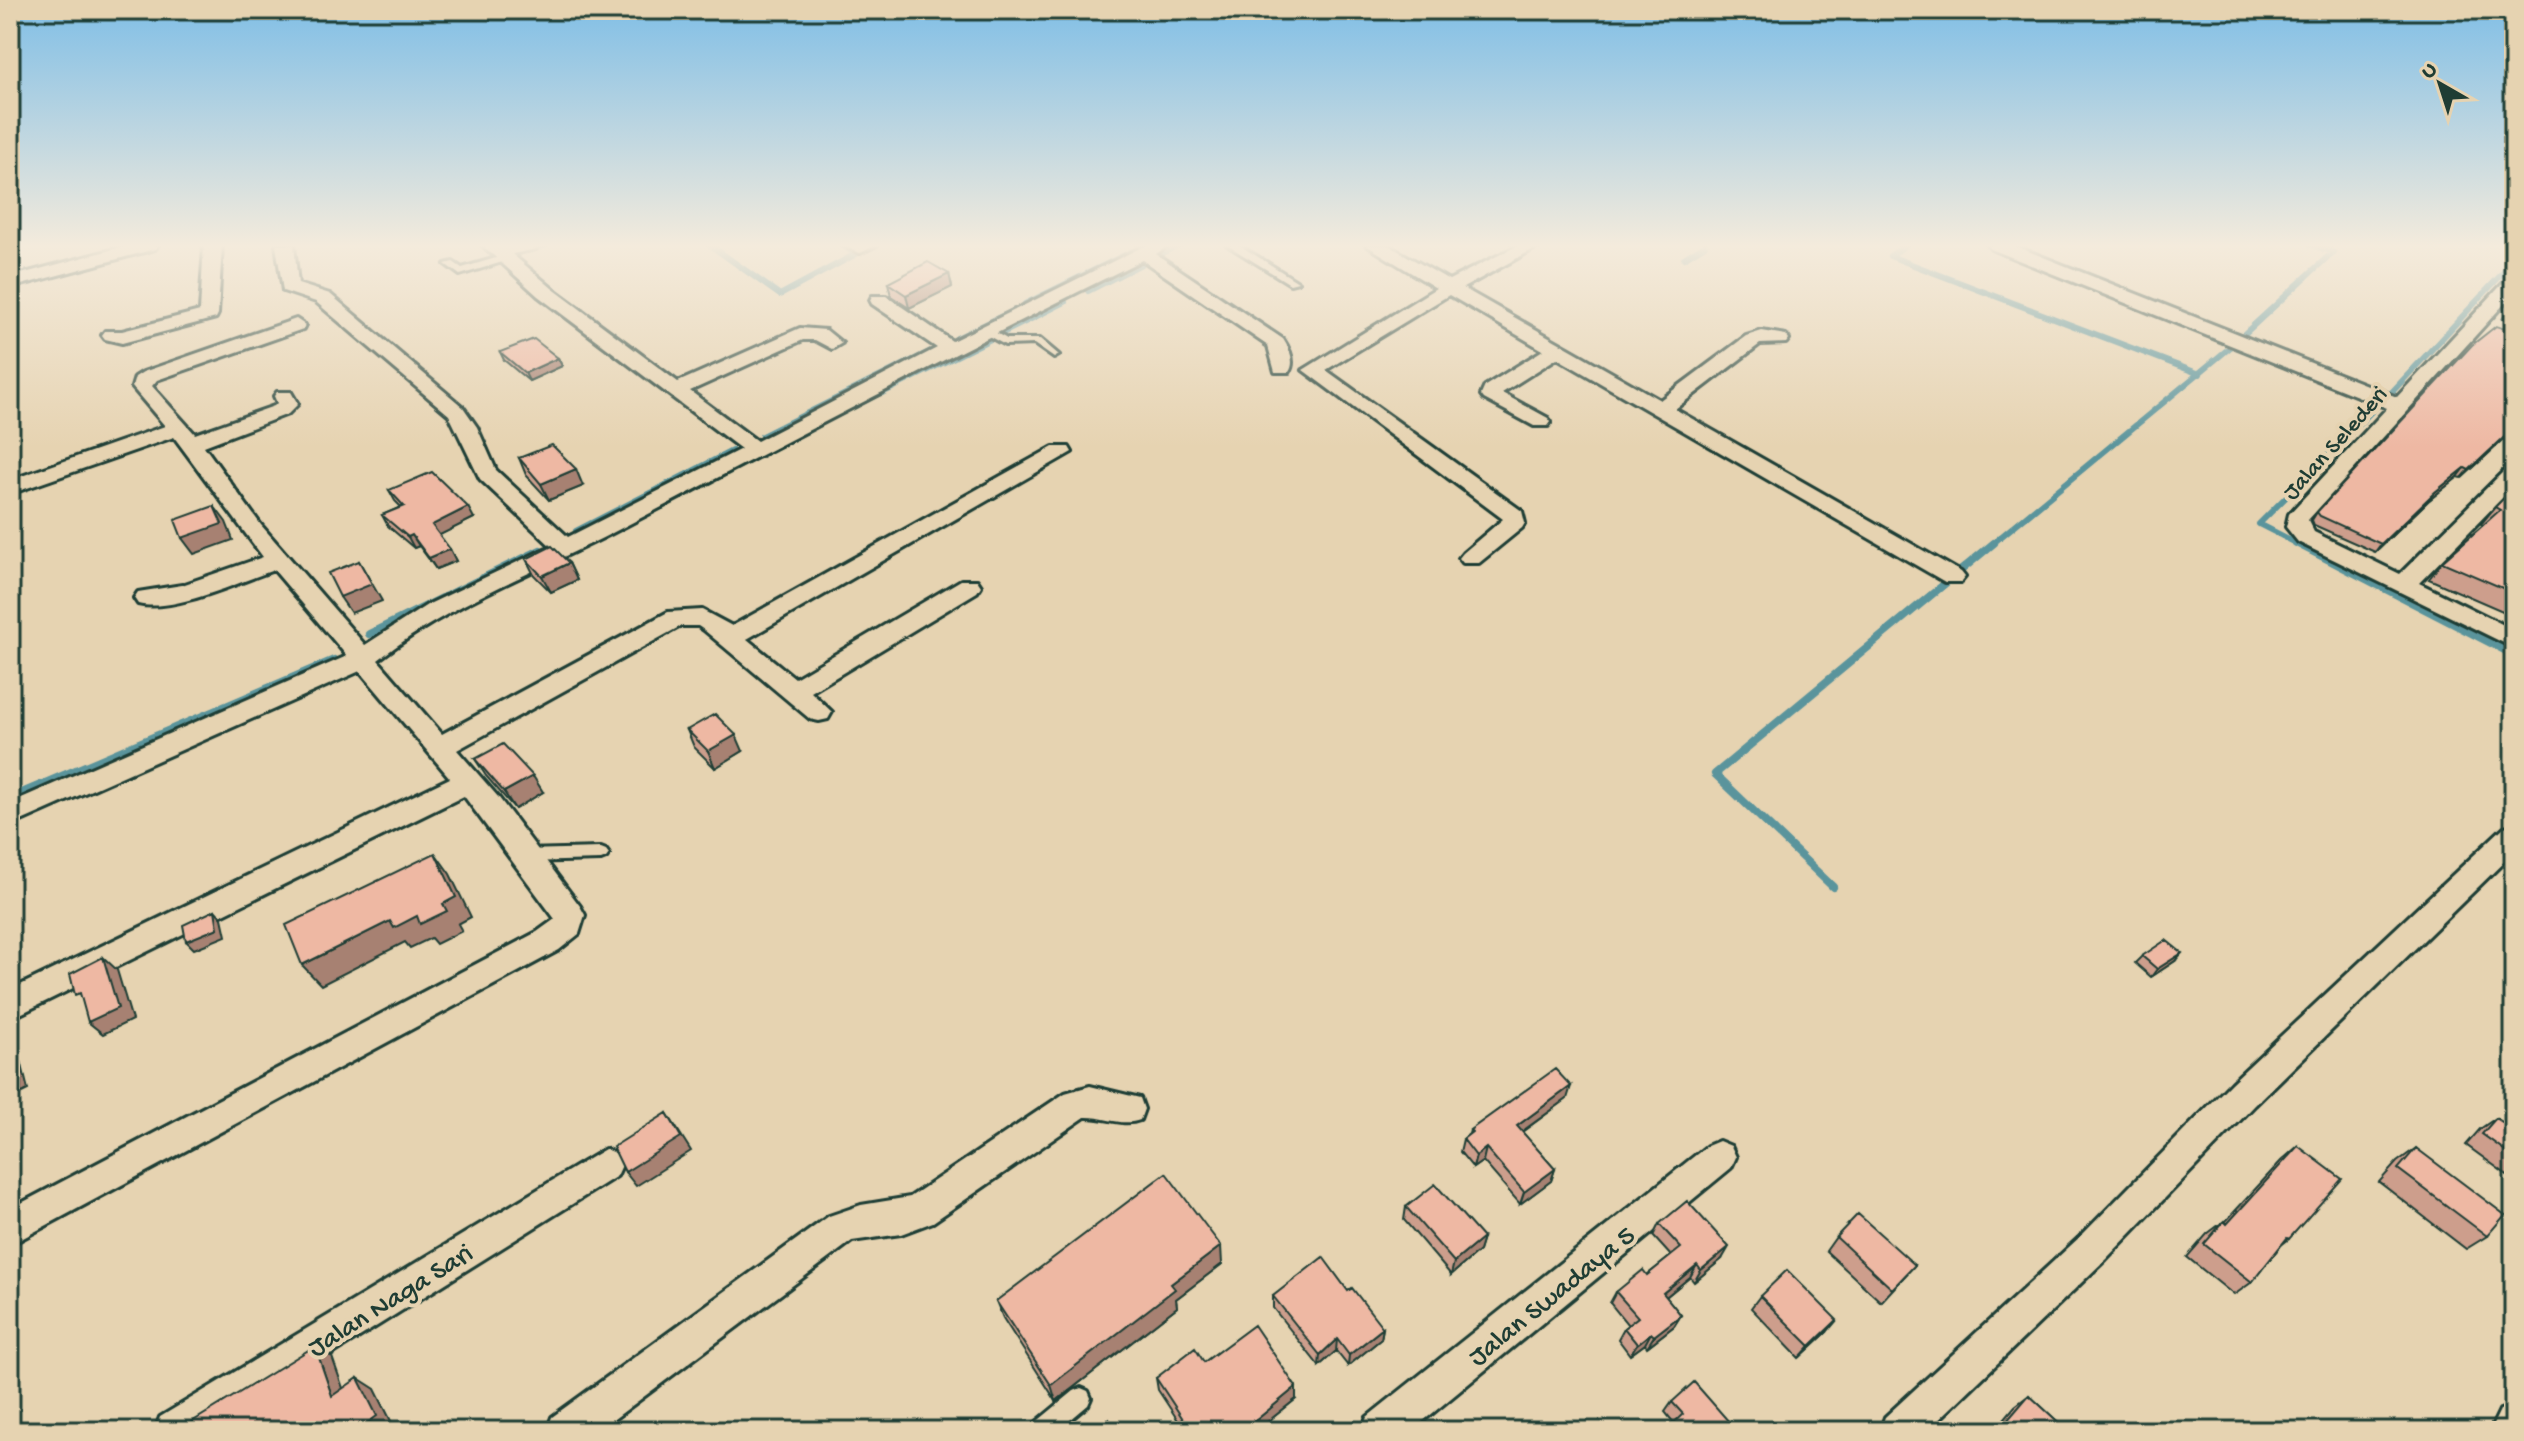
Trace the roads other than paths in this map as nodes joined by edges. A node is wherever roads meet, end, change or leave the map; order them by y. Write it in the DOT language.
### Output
graph roads {
  1 [pos="209,312"];
  2 [pos="340,312"];
  3 [pos="572,312"];
  4 [pos="897,312"];
  5 [pos="1025,312"];
  6 [pos="1235,312"];
  7 [pos="1408,312"];
  8 [pos="1491,312"];
  9 [pos="2166,312"];
  10 [pos="2485,312"];
  11 [pos="2478,320"];
  12 [pos="296,325"];
  13 [pos="2502,329"];
  14 [pos="987,331"];
  15 [pos="112,335"];
  16 [pos="1779,339"];
  17 [pos="832,343"];
  18 [pos="951,349"];
  19 [pos="1557,350"];
  20 [pos="1054,355"];
  21 [pos="1282,368"];
  22 [pos="676,390"];
  23 [pos="284,396"];
  24 [pos="2401,406"];
  25 [pos="1660,410"];
  26 [pos="1541,422"];
  27 [pos="185,436"];
  28 [pos="753,448"];
  29 [pos="1061,452"];
  30 [pos="2514,474"];
  31 [pos="10,487"];
  32 [pos="566,548"];
  33 [pos="1471,558"];
  34 [pos="278,560"];
  35 [pos="1953,577"];
  36 [pos="2404,584"];
  37 [pos="969,586"];
  38 [pos="146,598"];
  39 [pos="730,638"];
  40 [pos="2514,640"];
  41 [pos="362,660"];
  42 [pos="793,691"];
  43 [pos="819,712"];
  44 [pos="440,747"];
  45 [pos="468,781"];
  46 [pos="10,815"];
  47 [pos="2514,835"];
  48 [pos="601,854"];
  49 [pos="524,856"];
  50 [pos="10,1005"];
  51 [pos="1128,1109"];
  52 [pos="1719,1157"];
  53 [pos="605,1165"];
  54 [pos="10,1228"];
  55 [pos="1081,1398"];
  56 [pos="2514,1424"];
  57 [pos="174,1431"];
  58 [pos="566,1431"];
  59 [pos="1041,1431"];
  60 [pos="1381,1431"];
  61 [pos="1899,1431"];
  62 [pos="2509,1431"];
  1 -- 15 [label="street"];
  2 -- 32 [label="street"];
  3 -- 22 [label="street"];
  4 -- 18 [label="street"];
  5 -- 14 [label="street"];
  6 -- 21 [label="street"];
  7 -- 33 [label="street"];
  8 -- 19 [label="street"];
  9 -- 24 [label="street"];
  10 -- 11 [label="street, Jalan Selederi"];
  11 -- 13 [label="street"];
  11 -- 24 [label="street, Jalan Selederi"];
  12 -- 27 [label="street"];
  14 -- 18 [label="street"];
  14 -- 20 [label="lane"];
  16 -- 25 [label="street"];
  17 -- 22 [label="street"];
  18 -- 28 [label="street"];
  19 -- 25 [label="street"];
  19 -- 26 [label="street"];
  22 -- 28 [label="street"];
  23 -- 27 [label="street"];
  24 -- 36 [label="street, Jalan Selederi"];
  25 -- 35 [label="street"];
  27 -- 31 [label="street"];
  27 -- 34 [label="street"];
  28 -- 32 [label="street"];
  29 -- 39 [label="street"];
  30 -- 36 [label="street"];
  32 -- 41 [label="street"];
  34 -- 38 [label="street"];
  34 -- 41 [label="street"];
  36 -- 40 [label="street, Jalan Selederi"];
  37 -- 42 [label="street"];
  39 -- 42 [label="street"];
  39 -- 44 [label="street"];
  41 -- 44 [label="street"];
  41 -- 46 [label="street"];
  42 -- 43 [label="street"];
  44 -- 45 [label="street"];
  45 -- 49 [label="street"];
  45 -- 50 [label="street"];
  47 -- 61 [label="street"];
  48 -- 49 [label="lane"];
  49 -- 54 [label="street"];
  51 -- 58 [label="street"];
  52 -- 60 [label="street, Jalan Swadaya 5"];
  53 -- 57 [label="street, Jalan Naga Sari"];
  55 -- 59 [label="lane"];
  56 -- 62 [label="street"];
}
